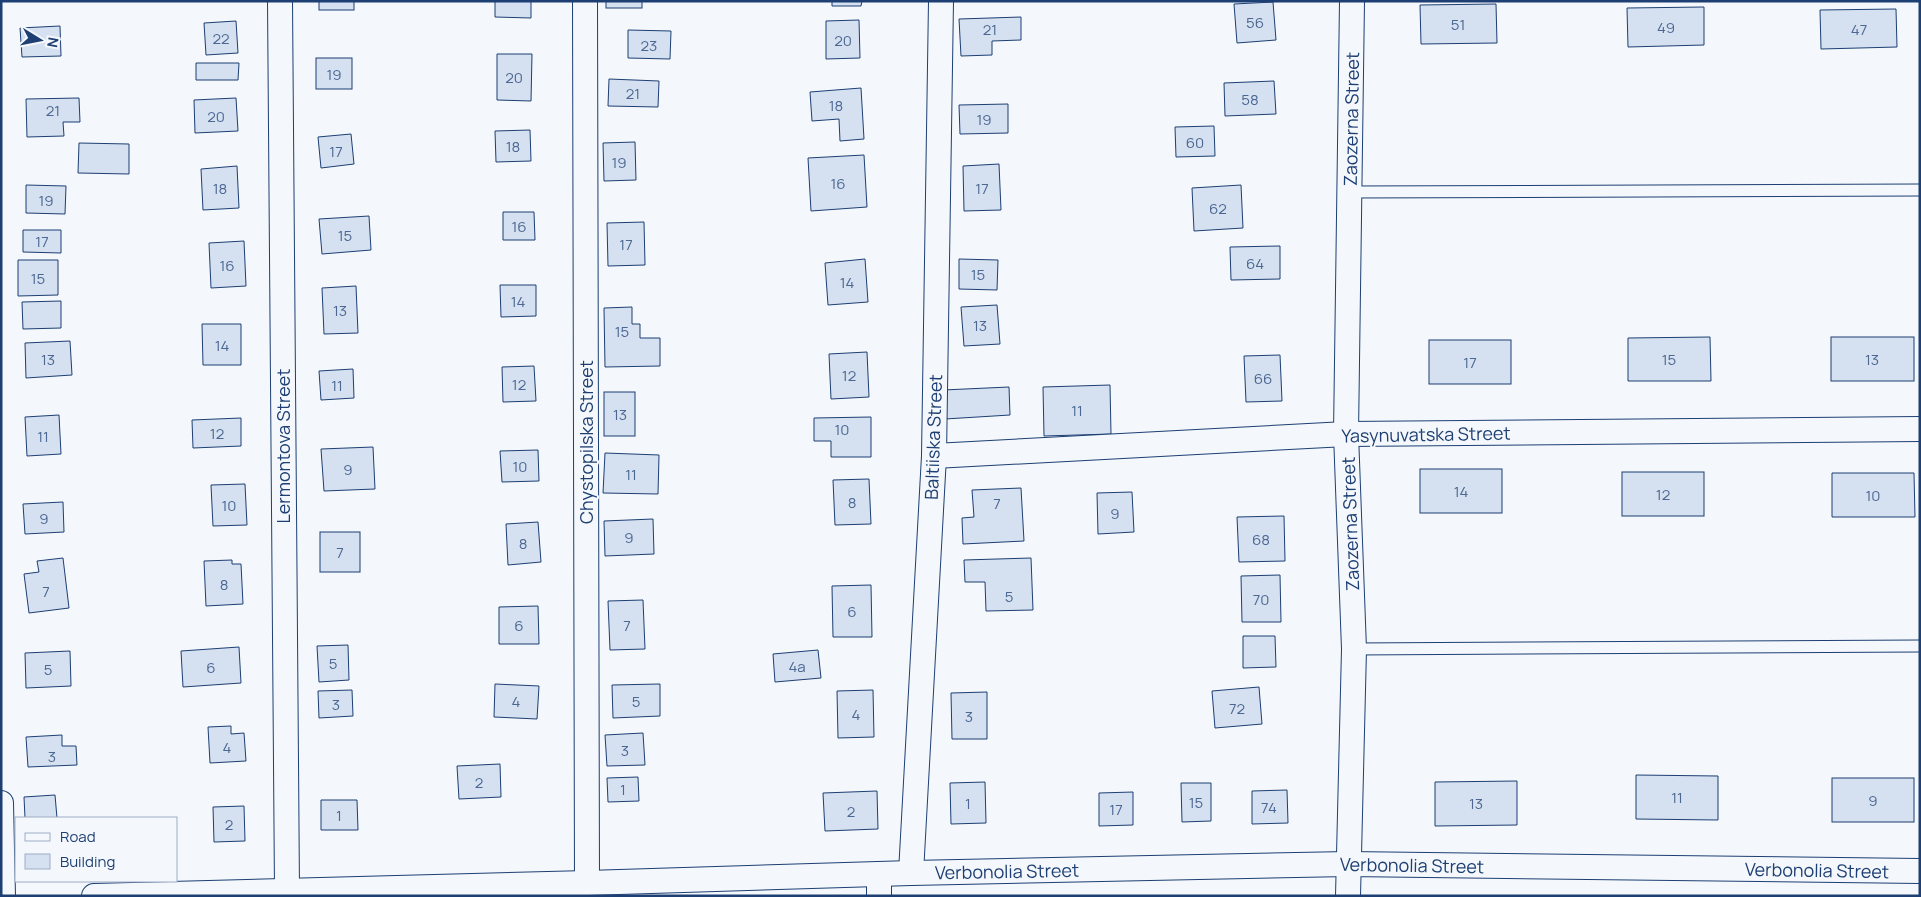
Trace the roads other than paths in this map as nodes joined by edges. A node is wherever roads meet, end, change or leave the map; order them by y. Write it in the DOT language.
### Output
graph roads {
  1 [pos="280,1"];
  2 [pos="585,1"];
  3 [pos="940,1"];
  4 [pos="1352,1"];
  5 [pos="1920,190"];
  6 [pos="1350,192"];
  7 [pos="1920,429"];
  8 [pos="1346,434"];
  9 [pos="934,456"];
  10 [pos="1920,646"];
  11 [pos="1354,649"];
  12 [pos="1,803"];
  13 [pos="1348,864"];
  14 [pos="1920,871"];
  15 [pos="911,872"];
  16 [pos="587,883"];
  17 [pos="879,885"];
  18 [pos="287,890"];
  19 [pos="3,896"];
  20 [pos="94,896"];
  21 [pos="1348,896"];
  1 -- 18 [label="street, Lermontova Street"];
  2 -- 16 [label="street, Chystopilska Street"];
  3 -- 9 [label="street, Baltiiska Street"];
  4 -- 6 [label="street, Zaozerna Street"];
  5 -- 6 [label="lane"];
  6 -- 8 [label="street, Zaozerna Street"];
  7 -- 8 [label="street, Yasynuvatska Street"];
  8 -- 9 [label="street, Yasynuvatska Street"];
  8 -- 11 [label="street, Zaozerna Street"];
  9 -- 15 [label="street, Baltiiska Street"];
  10 -- 11 [label="lane"];
  11 -- 13 [label="street, Zaozerna Street"];
  12 -- 19 [label="street"];
  13 -- 14 [label="street, Verbonolia Street"];
  13 -- 15 [label="street, Verbonolia Street"];
  13 -- 21 [label="street, Zaozerna Street"];
  15 -- 17 [label="street, Verbonolia Street"];
  16 -- 17 [label="street, Verbonolia Street"];
  16 -- 18 [label="street, Verbonolia Street"];
  18 -- 20 [label="street, Verbonolia Street"];
}
